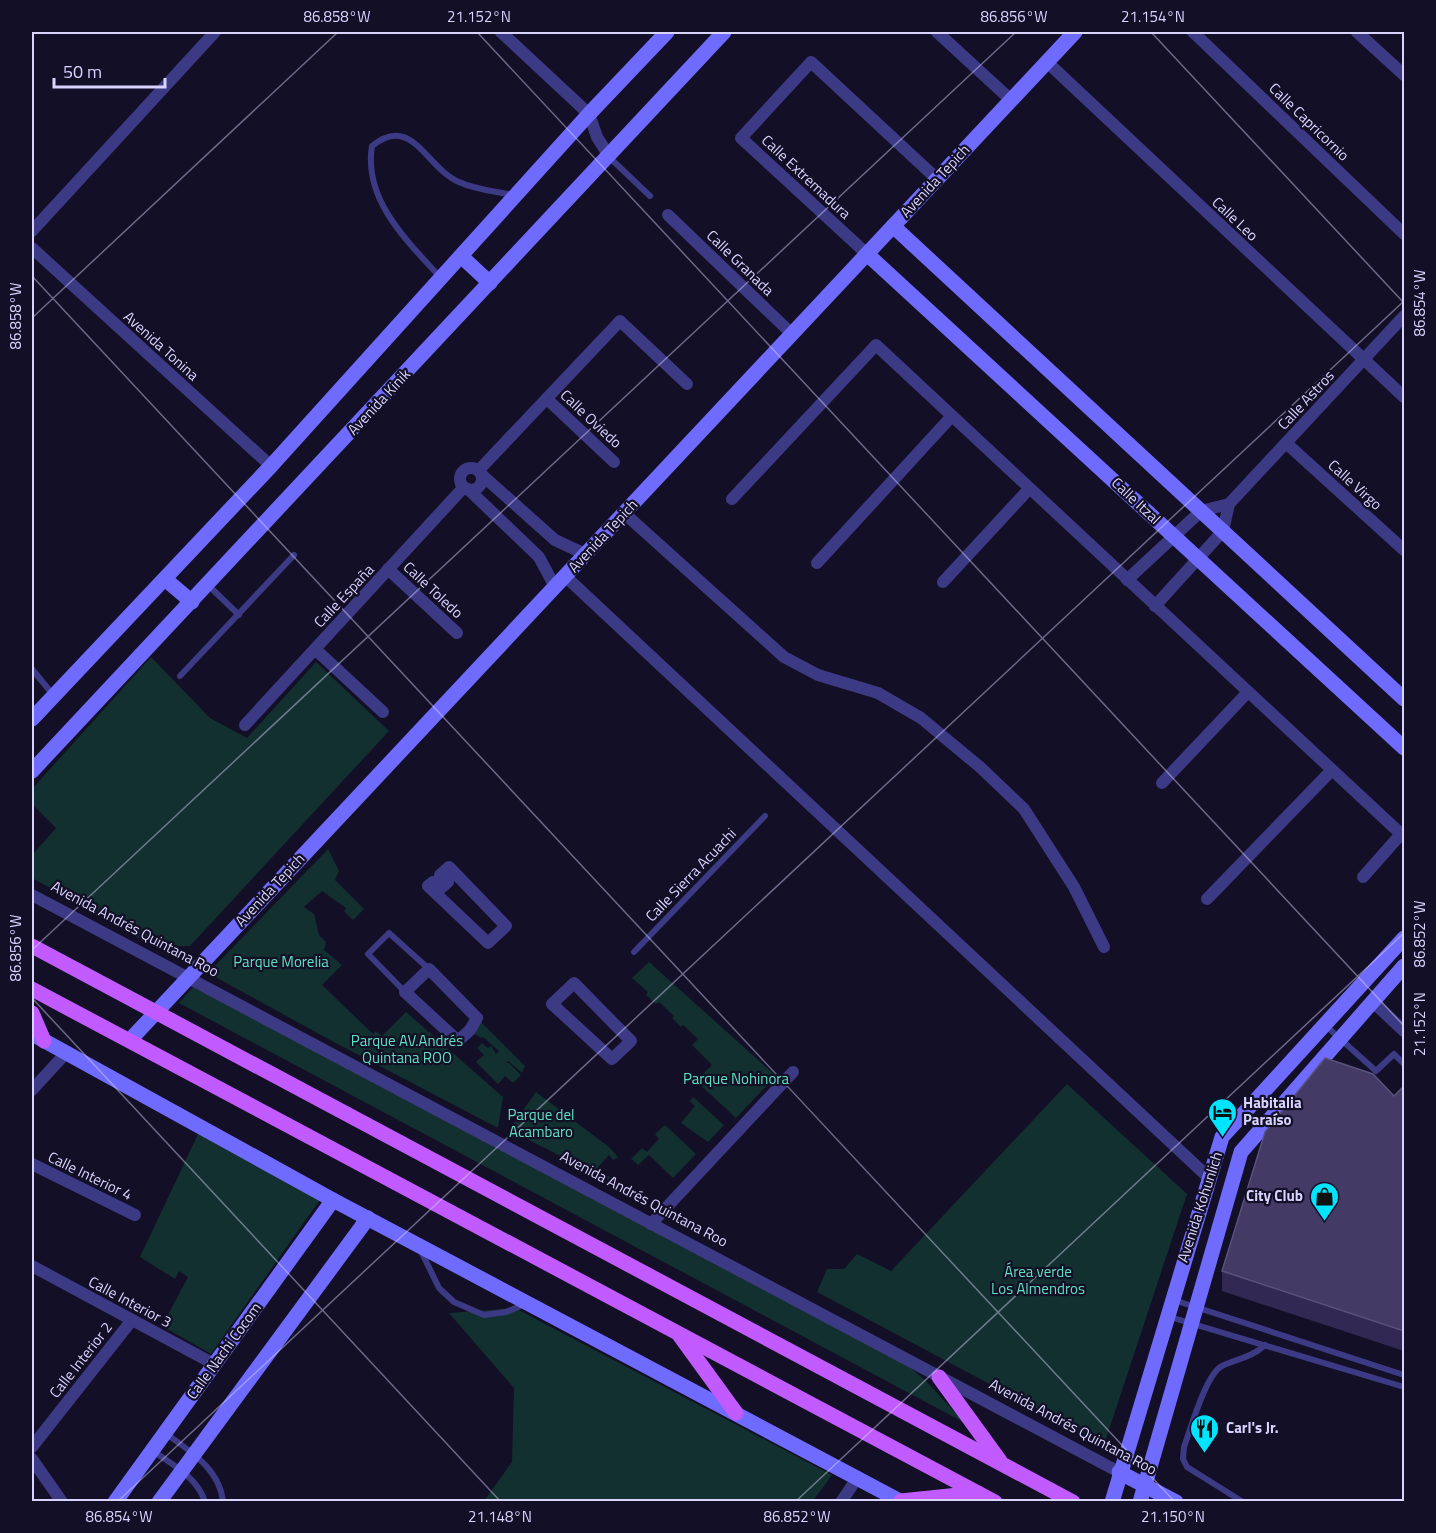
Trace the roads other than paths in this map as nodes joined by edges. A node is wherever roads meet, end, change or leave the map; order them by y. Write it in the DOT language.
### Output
graph roads {
  1 [pos="215,32"];
  2 [pos="501,32"];
  3 [pos="667,32"];
  4 [pos="724,32"];
  5 [pos="937,32"];
  6 [pos="1075,32"];
  7 [pos="1193,32"];
  8 [pos="1357,32"];
  9 [pos="1047,62"];
  10 [pos="1404,75"];
  11 [pos="1011,100"];
  12 [pos="589,114"];
  13 [pos="609,156"];
  14 [pos="937,178"];
  15 [pos="517,195"];
  16 [pos="650,196"];
  17 [pos="668,215"];
  18 [pos="893,226"];
  19 [pos="32,231"];
  20 [pos="1404,234"];
  21 [pos="32,248"];
  22 [pos="867,254"];
  23 [pos="462,257"];
  24 [pos="442,279"];
  25 [pos="490,283"];
  26 [pos="1404,316"];
  27 [pos="792,334"];
  28 [pos="1363,360"];
  29 [pos="687,384"];
  30 [pos="1404,397"];
  31 [pos="547,399"];
  32 [pos="952,416"];
  33 [pos="1286,443"];
  34 [pos="614,462"];
  35 [pos="271,466"];
  36 [pos="480,473"];
  37 [pos="496,486"];
  38 [pos="466,488"];
  39 [pos="1029,489"];
  40 [pos="732,500"];
  41 [pos="480,502"];
  42 [pos="1229,504"];
  43 [pos="1201,511"];
  44 [pos="624,513"];
  45 [pos="1223,531"];
  46 [pos="1174,536"];
  47 [pos="1404,550"];
  48 [pos="585,554"];
  49 [pos="294,555"];
  50 [pos="1198,558"];
  51 [pos="817,563"];
  52 [pos="388,569"];
  53 [pos="165,579"];
  54 [pos="1127,580"];
  55 [pos="560,581"];
  56 [pos="943,582"];
  57 [pos="208,584"];
  58 [pos="192,602"];
  59 [pos="1155,606"];
  60 [pos="239,615"];
  61 [pos="457,633"];
  62 [pos="315,649"];
  63 [pos="32,669"];
  64 [pos="180,676"];
  65 [pos="1248,692"];
  66 [pos="54,696"];
  67 [pos="1404,699"];
  68 [pos="383,712"];
  69 [pos="32,719"];
  70 [pos="245,725"];
  71 [pos="1404,748"];
  72 [pos="1332,770"];
  73 [pos="32,771"];
  74 [pos="1162,783"];
  75 [pos="765,816"];
  76 [pos="441,875"];
  77 [pos="1363,877"];
  78 [pos="32,895"];
  79 [pos="1207,899"];
  80 [pos="1404,938"];
  81 [pos="32,946"];
  82 [pos="1104,947"];
  83 [pos="634,952"];
  84 [pos="1404,966"];
  85 [pos="429,969"];
  86 [pos="189,978"];
  87 [pos="574,982"];
  88 [pos="32,988"];
  89 [pos="405,992"];
  90 [pos="1373,1002"];
  91 [pos="32,1013"];
  92 [pos="155,1014"];
  93 [pos="1323,1024"];
  94 [pos="1404,1031"];
  95 [pos="38,1037"];
  96 [pos="1340,1039"];
  97 [pos="130,1040"];
  98 [pos="66,1053"];
  99 [pos="1404,1064"];
  100 [pos="793,1072"];
  101 [pos="32,1090"];
  102 [pos="32,1164"];
  103 [pos="1208,1177"];
  104 [pos="333,1200"];
  105 [pos="135,1215"];
  106 [pos="368,1218"];
  107 [pos="651,1224"];
  108 [pos="419,1245"];
  109 [pos="32,1266"];
  110 [pos="1171,1299"];
  111 [pos="528,1303"];
  112 [pos="1196,1307"];
  113 [pos="1166,1316"];
  114 [pos="132,1320"];
  115 [pos="1191,1324"];
  116 [pos="679,1333"];
  117 [pos="1286,1336"];
  118 [pos="1264,1346"];
  119 [pos="1325,1349"];
  120 [pos="1283,1351"];
  121 [pos="1354,1359"];
  122 [pos="1321,1362"];
  123 [pos="214,1364"];
  124 [pos="1394,1371"];
  125 [pos="1352,1372"];
  126 [pos="1404,1375"];
  127 [pos="939,1377"];
  128 [pos="1392,1384"];
  129 [pos="1404,1387"];
  130 [pos="736,1413"];
  131 [pos="165,1433"];
  132 [pos="32,1447"];
  133 [pos="153,1450"];
  134 [pos="194,1454"];
  135 [pos="32,1459"];
  136 [pos="1001,1464"];
  137 [pos="182,1471"];
  138 [pos="1119,1472"];
  139 [pos="858,1477"];
  140 [pos="1144,1485"];
  141 [pos="978,1493"];
  142 [pos="902,1501"];
  143 [pos="62,1502"];
  144 [pos="116,1502"];
  145 [pos="159,1502"];
  146 [pos="205,1502"];
  147 [pos="223,1502"];
  148 [pos="841,1502"];
  149 [pos="994,1502"];
  150 [pos="1073,1502"];
  151 [pos="1112,1502"];
  152 [pos="1140,1502"];
  153 [pos="1176,1502"];
  154 [pos="1243,1502"];
  1 -- 19 [label="street"];
  2 -- 12 [label="street"];
  3 -- 12 [label="street"];
  4 -- 13 [label="street, Avenida Kinik"];
  5 -- 11 [label="street"];
  6 -- 9 [label="street, Avenida Tepich"];
  7 -- 20 [label="street, Calle Capricornio"];
  8 -- 10 [label="street"];
  9 -- 11 [label="street, Avenida Tepich"];
  9 -- 28 [label="street, Calle Leo"];
  11 -- 14 [label="street, Avenida Tepich"];
  12 -- 13 [label="street"];
  12 -- 15 [label="street"];
  13 -- 16 [label="lane"];
  13 -- 25 [label="street, Avenida Kinik"];
  14 -- 18 [label="street, Avenida Tepich"];
  14 -- 22 [label="street, Calle Extremadura"];
  15 -- 23 [label="street"];
  15 -- 24 [label="lane"];
  17 -- 27 [label="street, Calle Granada"];
  18 -- 22 [label="street, Avenida Tepich"];
  18 -- 43 [label="street"];
  21 -- 35 [label="street, Avenida Tonina"];
  22 -- 27 [label="street, Avenida Tepich"];
  22 -- 46 [label="street, Calle Itzal"];
  23 -- 24 [label="street"];
  23 -- 25 [label="street"];
  24 -- 35 [label="street"];
  25 -- 57 [label="street, Avenida Kinik"];
  26 -- 28 [label="street, Calle Astros"];
  27 -- 44 [label="street, Avenida Tepich"];
  28 -- 30 [label="street, Calle Leo"];
  28 -- 33 [label="street, Calle Astros"];
  29 -- 31 [label="street, Calle España"];
  31 -- 34 [label="street, Calle Oviedo"];
  31 -- 36 [label="street, Calle España"];
  32 -- 39 [label="street"];
  32 -- 40 [label="street"];
  32 -- 51 [label="street"];
  33 -- 42 [label="street, Calle Astros"];
  33 -- 47 [label="street, Calle Virgo"];
  35 -- 53 [label="street"];
  36 -- 37 [label="street"];
  36 -- 38 [label="street, Calle España"];
  36 -- 38 [label="street, Calle España"];
  37 -- 41 [label="street"];
  37 -- 48 [label="street"];
  38 -- 41 [label="street"];
  38 -- 52 [label="street, Calle España"];
  39 -- 54 [label="street"];
  39 -- 56 [label="street"];
  41 -- 55 [label="street"];
  42 -- 43 [label="street"];
  42 -- 45 [label="street"];
  43 -- 45 [label="street"];
  43 -- 46 [label="street"];
  44 -- 48 [label="street, Avenida Tepich"];
  44 -- 82 [label="street"];
  45 -- 50 [label="street"];
  45 -- 67 [label="street"];
  46 -- 50 [label="street, Calle Itzal"];
  46 -- 54 [label="street"];
  48 -- 55 [label="street, Avenida Tepich"];
  49 -- 60 [label="lane"];
  50 -- 59 [label="street"];
  50 -- 71 [label="street, Calle Itzal"];
  52 -- 61 [label="street, Calle Toledo"];
  52 -- 62 [label="street, Calle España"];
  53 -- 58 [label="street"];
  53 -- 66 [label="street"];
  54 -- 59 [label="street"];
  55 -- 86 [label="street, Avenida Tepich"];
  55 -- 103 [label="street"];
  57 -- 58 [label="street, Avenida Kinik"];
  57 -- 60 [label="lane"];
  58 -- 73 [label="street, Avenida Kinik"];
  59 -- 65 [label="street"];
  60 -- 64 [label="lane"];
  62 -- 68 [label="street"];
  62 -- 70 [label="street, Calle España"];
  63 -- 66 [label="lane"];
  65 -- 72 [label="street"];
  65 -- 74 [label="street"];
  66 -- 69 [label="street"];
  72 -- 77 [label="street"];
  72 -- 79 [label="street"];
  75 -- 83 [label="lane, Calle Sierra Acuachi"];
  76 -- 76 [label="street"];
  78 -- 86 [label="street, Avenida Andrés Quintana Roo"];
  80 -- 93 [label="street, Avenida Kohunlich"];
  81 -- 92 [label="main road"];
  84 -- 90 [label="street, Avenida Kohunlich"];
  85 -- 89 [label="lane"];
  85 -- 89 [label="lane"];
  85 -- 89 [label="street"];
  86 -- 92 [label="street, Avenida Tepich"];
  86 -- 107 [label="street, Avenida Andrés Quintana Roo"];
  87 -- 87 [label="street"];
  88 -- 97 [label="main road"];
  90 -- 94 [label="street"];
  90 -- 96 [label="street, Avenida Kohunlich"];
  91 -- 95 [label="main road"];
  92 -- 97 [label="street, Avenida Tepich"];
  92 -- 136 [label="main road"];
  93 -- 96 [label="lane"];
  93 -- 103 [label="street, Avenida Kohunlich"];
  95 -- 98 [label="street"];
  96 -- 99 [label="lane"];
  96 -- 112 [label="street, Avenida Kohunlich"];
  97 -- 116 [label="main road"];
  98 -- 101 [label="street"];
  98 -- 104 [label="street"];
  100 -- 107 [label="street"];
  102 -- 105 [label="street, Calle Interior 4"];
  103 -- 110 [label="street, Avenida Kohunlich"];
  104 -- 106 [label="street"];
  104 -- 123 [label="street, Calle Nachi Cocom"];
  106 -- 108 [label="street"];
  106 -- 134 [label="street"];
  107 -- 127 [label="street, Avenida Andrés Quintana Roo"];
  108 -- 111 [label="street"];
  108 -- 111 [label="lane"];
  109 -- 114 [label="street, Calle Interior 3"];
  110 -- 112 [label="lane"];
  110 -- 113 [label="street, Avenida Kohunlich"];
  111 -- 130 [label="street"];
  112 -- 115 [label="street, Avenida Kohunlich"];
  112 -- 117 [label="lane"];
  113 -- 115 [label="lane"];
  113 -- 138 [label="street, Avenida Kohunlich"];
  114 -- 123 [label="street, Calle Interior 3"];
  114 -- 132 [label="street, Calle Interior 2"];
  115 -- 118 [label="lane"];
  115 -- 140 [label="street, Avenida Kohunlich"];
  116 -- 130 [label="main road"];
  116 -- 141 [label="main road"];
  117 -- 119 [label="lane"];
  117 -- 120 [label="lane"];
  118 -- 120 [label="lane"];
  118 -- 154 [label="lane"];
  119 -- 121 [label="lane"];
  119 -- 122 [label="lane"];
  120 -- 122 [label="lane"];
  121 -- 124 [label="lane"];
  121 -- 125 [label="lane"];
  122 -- 125 [label="lane"];
  123 -- 131 [label="street, Calle Nachi Cocom"];
  124 -- 126 [label="lane"];
  124 -- 128 [label="lane"];
  125 -- 128 [label="lane"];
  127 -- 136 [label="main road"];
  127 -- 138 [label="street, Avenida Andrés Quintana Roo"];
  128 -- 129 [label="lane"];
  130 -- 139 [label="street"];
  131 -- 133 [label="street, Calle Nachi Cocom"];
  131 -- 134 [label="lane"];
  133 -- 137 [label="lane"];
  133 -- 144 [label="street, Calle Nachi Cocom"];
  134 -- 137 [label="street"];
  134 -- 147 [label="lane"];
  135 -- 143 [label="street"];
  136 -- 150 [label="main road"];
  137 -- 145 [label="street"];
  137 -- 146 [label="lane"];
  138 -- 140 [label="street, Avenida Andrés Quintana Roo"];
  138 -- 151 [label="street, Avenida Kohunlich"];
  139 -- 142 [label="street"];
  139 -- 148 [label="street"];
  140 -- 152 [label="street, Avenida Kohunlich"];
  140 -- 153 [label="street, Avenida Andrés Quintana Roo"];
  141 -- 142 [label="main road"];
  141 -- 149 [label="main road"];
}
